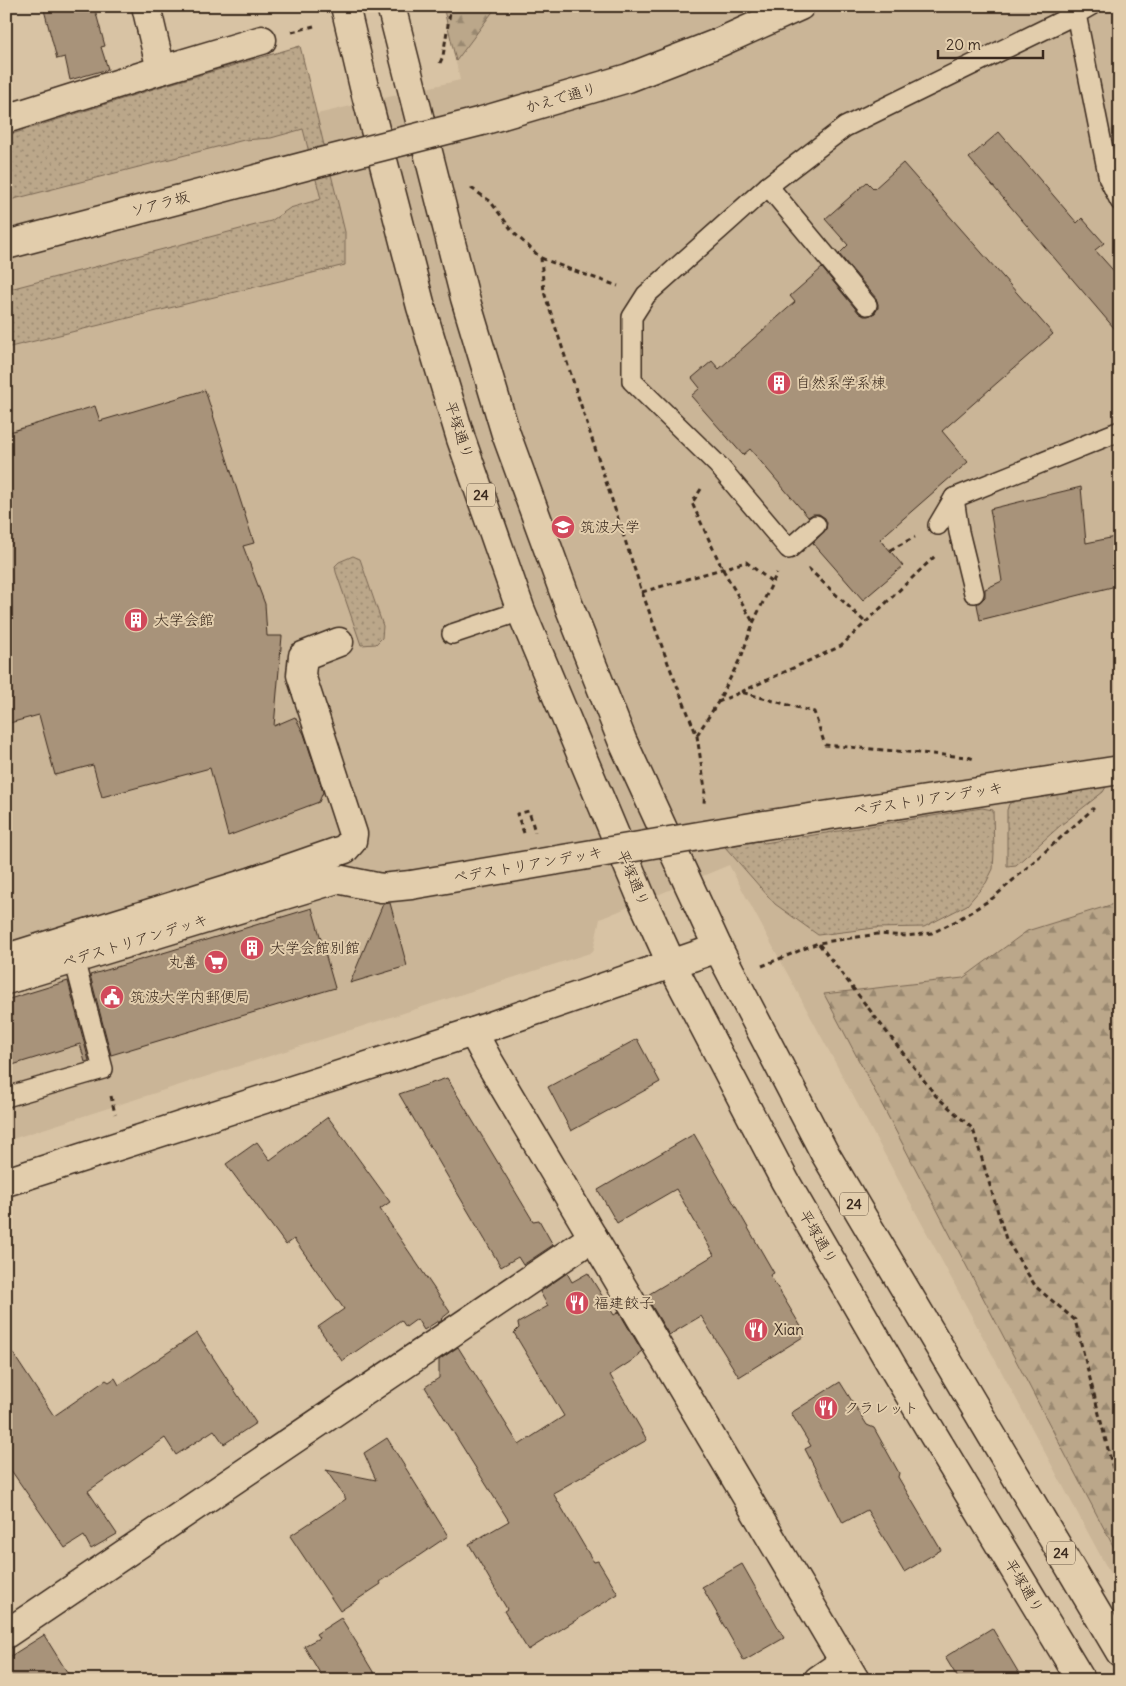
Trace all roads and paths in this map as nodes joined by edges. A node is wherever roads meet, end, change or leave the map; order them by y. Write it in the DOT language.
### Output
graph roads {
  1 [pos="146,6"];
  2 [pos="345,6"];
  3 [pos="391,6"];
  4 [pos="450,6"];
  5 [pos="800,6"];
  6 [pos="1079,9"];
  7 [pos="262,40"];
  8 [pos="161,70"];
  9 [pos="437,70"];
  10 [pos="6,119"];
  11 [pos="313,164"];
  12 [pos="468,186"];
  13 [pos="768,186"];
  14 [pos="1120,200"];
  15 [pos="6,245"];
  16 [pos="542,258"];
  17 [pos="646,295"];
  18 [pos="868,305"];
  19 [pos="1120,432"];
  20 [pos="718,465"];
  21 [pos="954,498"];
  22 [pos="816,525"];
  23 [pos="938,525"];
  24 [pos="959,532"];
  25 [pos="789,549"];
  26 [pos="722,568"];
  27 [pos="772,582"];
  28 [pos="642,592"];
  29 [pos="974,594"];
  30 [pos="521,611"];
  31 [pos="753,623"];
  32 [pos="866,623"];
  33 [pos="452,634"];
  34 [pos="339,642"];
  35 [pos="741,692"];
  36 [pos="718,702"];
  37 [pos="697,736"];
  38 [pos="1115,770"];
  39 [pos="1009,786"];
  40 [pos="704,807"];
  41 [pos="260,891"];
  42 [pos="818,943"];
  43 [pos="718,948"];
  44 [pos="74,959"];
  45 [pos="672,965"];
  46 [pos="759,967"];
  47 [pos="13,978"];
  48 [pos="473,1032"];
  49 [pos="6,1097"];
  50 [pos="6,1182"];
  51 [pos="593,1237"];
  52 [pos="1120,1496"];
  53 [pos="6,1634"];
  54 [pos="1120,1652"];
  55 [pos="849,1671"];
  56 [pos="818,1680"];
  57 [pos="1081,1680"];
  1 -- 8 [label="street"];
  2 -- 30 [label="street, 平塚通り / 24"];
  3 -- 43 [label="street, 24"];
  4 -- 9 [label="path"];
  5 -- 11 [label="street, かえで通り, bridge"];
  6 -- 13 [label="lane"];
  6 -- 14 [label="lane"];
  7 -- 8 [label="street"];
  8 -- 10 [label="street"];
  11 -- 15 [label="street, ソアラ坂"];
  12 -- 16 [label="path"];
  13 -- 17 [label="lane"];
  13 -- 18 [label="lane"];
  16 -- 17 [label="path"];
  16 -- 28 [label="path"];
  17 -- 20 [label="lane"];
  19 -- 21 [label="lane"];
  20 -- 25 [label="lane"];
  20 -- 26 [label="path"];
  21 -- 23 [label="lane"];
  21 -- 24 [label="lane"];
  22 -- 25 [label="lane"];
  24 -- 29 [label="lane"];
  24 -- 32 [label="path"];
  25 -- 27 [label="path"];
  25 -- 32 [label="path"];
  26 -- 27 [label="path"];
  26 -- 28 [label="path"];
  26 -- 31 [label="path"];
  27 -- 31 [label="path"];
  28 -- 37 [label="path"];
  30 -- 33 [label="lane"];
  30 -- 45 [label="street, 平塚通り / 24"];
  31 -- 36 [label="path"];
  32 -- 35 [label="path"];
  34 -- 41 [label="street"];
  35 -- 36 [label="path"];
  35 -- 39 [label="path"];
  36 -- 37 [label="path"];
  37 -- 40 [label="path"];
  38 -- 39 [label="street, ペデストリアンデッキ"];
  38 -- 42 [label="path"];
  39 -- 41 [label="street, ペデストリアンデッキ, bridge"];
  41 -- 44 [label="street, ペデストリアンデッキ"];
  41 -- 47 [label="street"];
  42 -- 46 [label="path"];
  42 -- 52 [label="path"];
  43 -- 45 [label="street"];
  43 -- 54 [label="street, 24"];
  44 -- 47 [label="street, ペデストリアンデッキ"];
  44 -- 49 [label="lane"];
  45 -- 48 [label="street"];
  45 -- 57 [label="street, 平塚通り / 24"];
  48 -- 50 [label="street"];
  48 -- 51 [label="street"];
  51 -- 53 [label="street"];
  51 -- 55 [label="street"];
  55 -- 56 [label="street"];
}
